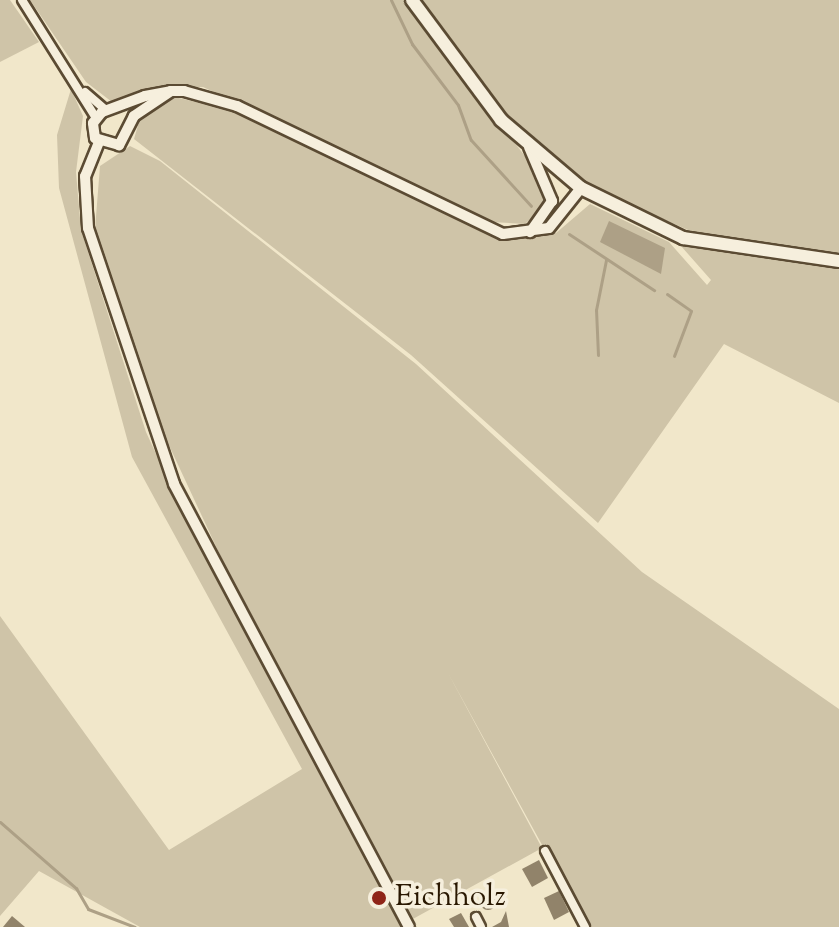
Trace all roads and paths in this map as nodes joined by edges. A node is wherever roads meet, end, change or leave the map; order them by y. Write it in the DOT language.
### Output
graph roads {
  1 [pos="22,0"];
  2 [pos="412,0"];
  3 [pos="82,90"];
  4 [pos="171,91"];
  5 [pos="109,110"];
  6 [pos="96,118"];
  7 [pos="129,123"];
  8 [pos="99,142"];
  9 [pos="529,147"];
  10 [pos="581,188"];
  11 [pos="527,235"];
  12 [pos="839,261"];
  13 [pos="545,851"];
  14 [pos="476,917"];
  15 [pos="409,927"];
  16 [pos="481,927"];
  17 [pos="585,927"];
  1 -- 3 [label="street"];
  2 -- 9 [label="main road"];
  3 -- 5 [label="street"];
  3 -- 6 [label="street"];
  4 -- 5 [label="street"];
  4 -- 7 [label="street"];
  4 -- 11 [label="street"];
  5 -- 6 [label="street"];
  5 -- 7 [label="street"];
  6 -- 8 [label="street"];
  7 -- 8 [label="street"];
  8 -- 15 [label="street"];
  9 -- 10 [label="main road"];
  9 -- 11 [label="street"];
  10 -- 11 [label="street"];
  10 -- 12 [label="main road"];
  13 -- 17 [label="street"];
  14 -- 16 [label="street"];
}
